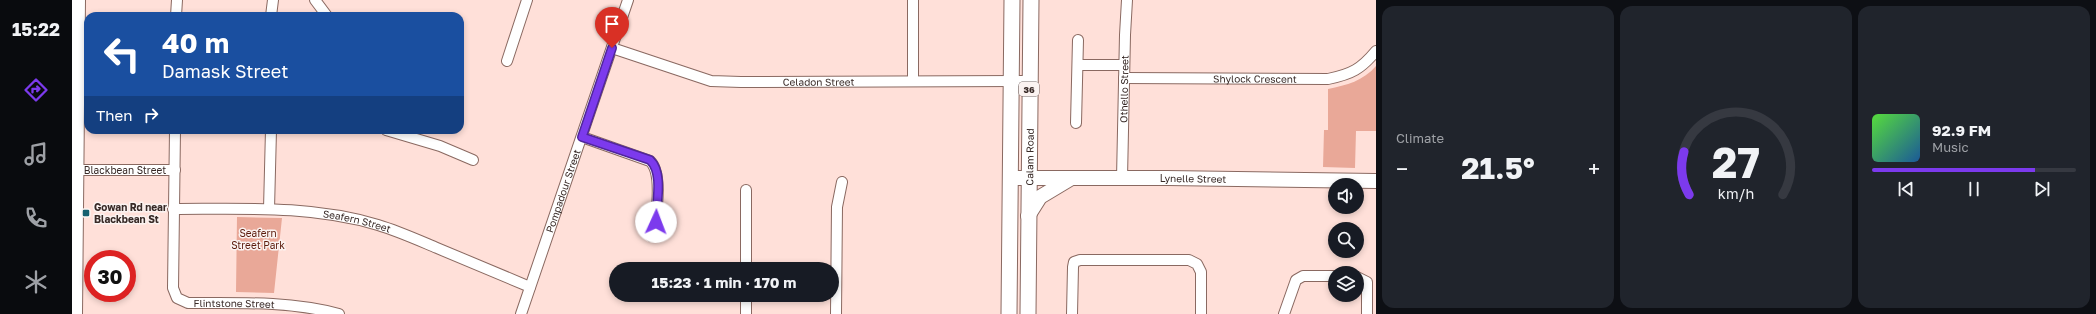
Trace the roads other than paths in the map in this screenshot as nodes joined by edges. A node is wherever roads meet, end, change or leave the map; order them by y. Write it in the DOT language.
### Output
graph roads {
  1 [pos="78,0"];
  2 [pos="177,0"];
  3 [pos="273,0"];
  4 [pos="315,0"];
  5 [pos="527,0"];
  6 [pos="628,0"];
  7 [pos="914,0"];
  8 [pos="1012,0"];
  9 [pos="1031,0"];
  10 [pos="1127,0"];
  11 [pos="176,12"];
  12 [pos="272,12"];
  13 [pos="324,12"];
  14 [pos="1078,40"];
  15 [pos="612,48"];
  16 [pos="1376,50"];
  17 [pos="507,61"];
  18 [pos="1078,65"];
  19 [pos="1124,65"];
  20 [pos="1124,78"];
  21 [pos="1030,80"];
  22 [pos="912,81"];
  23 [pos="1010,81"];
  24 [pos="1076,123"];
  25 [pos="175,134"];
  26 [pos="271,134"];
  27 [pos="400,134"];
  28 [pos="582,137"];
  29 [pos="473,160"];
  30 [pos="75,170"];
  31 [pos="175,170"];
  32 [pos="1010,178"];
  33 [pos="1122,178"];
  34 [pos="1029,179"];
  35 [pos="1071,179"];
  36 [pos="1376,181"];
  37 [pos="842,182"];
  38 [pos="746,190"];
  39 [pos="173,208"];
  40 [pos="269,209"];
  41 [pos="1028,216"];
  42 [pos="652,236"];
  43 [pos="746,262"];
  44 [pos="1328,276"];
  45 [pos="1371,280"];
  46 [pos="530,287"];
  47 [pos="746,302"];
  48 [pos="74,305"];
  49 [pos="339,314"];
  50 [pos="521,314"];
  51 [pos="746,314"];
  52 [pos="836,314"];
  53 [pos="1009,314"];
  54 [pos="1028,314"];
  55 [pos="1072,314"];
  56 [pos="1201,314"];
  57 [pos="1284,314"];
  58 [pos="1367,314"];
  1 -- 30 [label="street"];
  2 -- 11 [label="street"];
  3 -- 12 [label="street"];
  4 -- 13 [label="street"];
  5 -- 17 [label="street"];
  6 -- 15 [label="street, Pompadour Street"];
  7 -- 22 [label="street"];
  8 -- 23 [label="main road, Calam Road / 36"];
  9 -- 21 [label="main road, Calam Road / 36"];
  10 -- 19 [label="street, Othello Street"];
  14 -- 18 [label="street"];
  15 -- 22 [label="street, Celadon Street"];
  15 -- 28 [label="street, Pompadour Street"];
  16 -- 20 [label="street, Shylock Crescent"];
  18 -- 19 [label="street"];
  18 -- 24 [label="street"];
  19 -- 20 [label="street, Othello Street"];
  20 -- 33 [label="street, Othello Street"];
  21 -- 23 [label="street, Celadon Street"];
  21 -- 34 [label="main road, Calam Road / 36"];
  22 -- 23 [label="street, Celadon Street"];
  23 -- 32 [label="main road, Calam Road / 36"];
  25 -- 31 [label="street"];
  26 -- 40 [label="street"];
  27 -- 29 [label="street"];
  28 -- 42 [label="street"];
  28 -- 46 [label="street, Pompadour Street"];
  30 -- 31 [label="street, Blackbean Street"];
  30 -- 48 [label="street"];
  31 -- 39 [label="street"];
  32 -- 34 [label="street, Lynelle Street"];
  32 -- 53 [label="main road, Calam Road / 36"];
  33 -- 35 [label="street, Lynelle Street"];
  33 -- 36 [label="street, Lynelle Street"];
  34 -- 35 [label="street, Lynelle Street"];
  34 -- 41 [label="main road, Calam Road / 36"];
  35 -- 41 [label="street"];
  37 -- 52 [label="street"];
  38 -- 43 [label="street"];
  39 -- 40 [label="street, Seafern Street"];
  39 -- 49 [label="street, Flintstone Street"];
  40 -- 46 [label="street, Seafern Street"];
  41 -- 54 [label="main road, Calam Road / 36"];
  44 -- 57 [label="street"];
  45 -- 58 [label="street"];
  46 -- 50 [label="street, Pompadour Street"];
  47 -- 51 [label="street"];
  55 -- 56 [label="street"];
}
